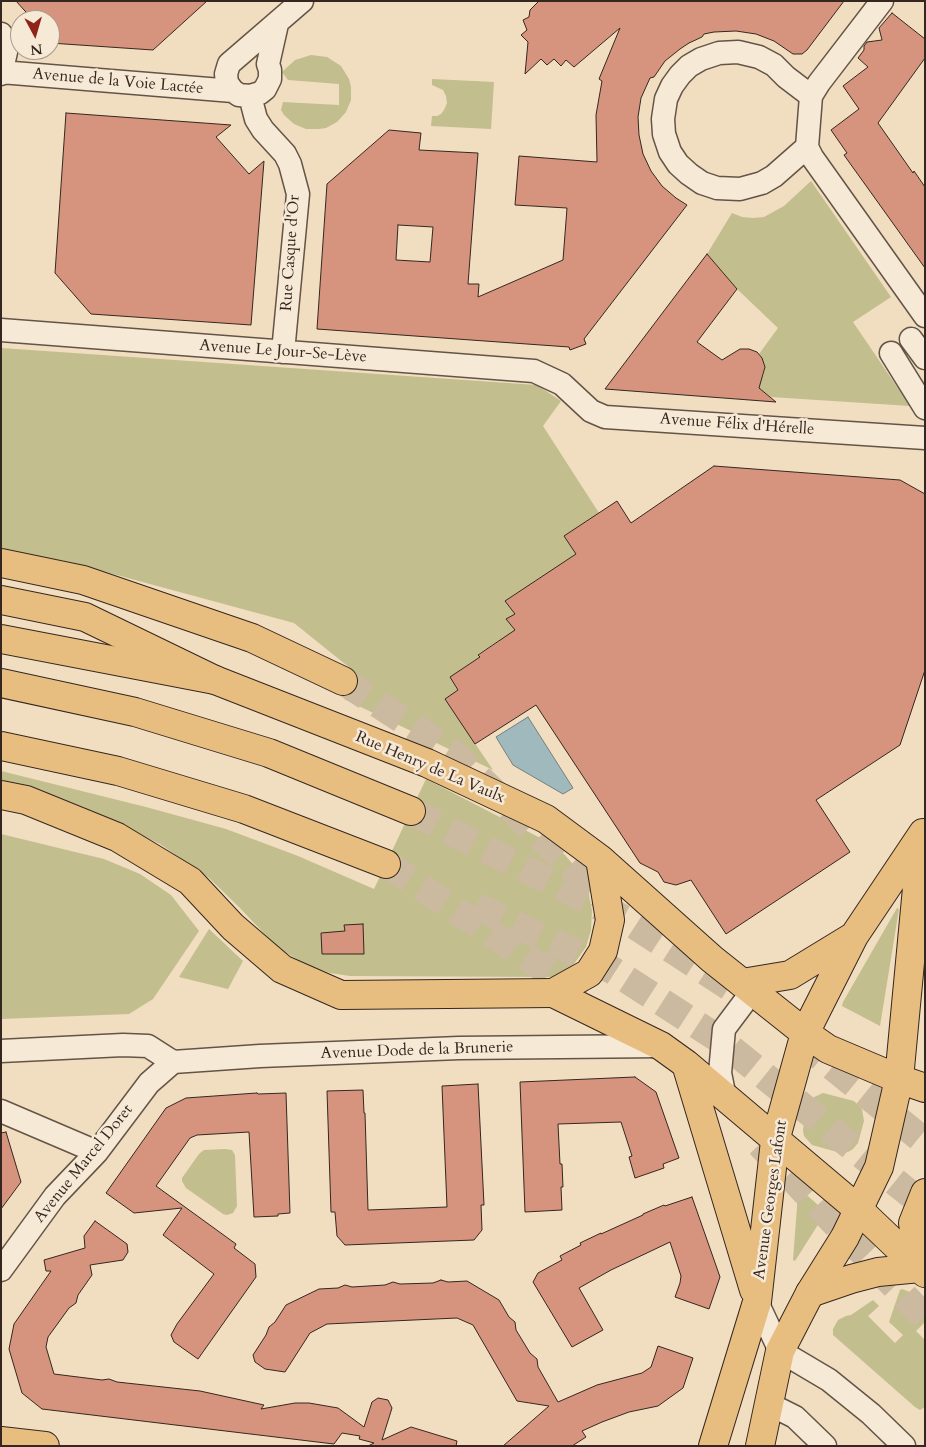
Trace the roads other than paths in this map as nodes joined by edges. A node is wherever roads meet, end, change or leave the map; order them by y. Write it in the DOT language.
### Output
graph roads {
  1 [pos="302,1"];
  2 [pos="882,1"];
  3 [pos="277,24"];
  4 [pos="1,34"];
  5 [pos="239,54"];
  6 [pos="268,64"];
  7 [pos="2,73"];
  8 [pos="242,94"];
  9 [pos="811,96"];
  10 [pos="807,146"];
  11 [pos="925,316"];
  12 [pos="1,330"];
  13 [pos="911,339"];
  14 [pos="283,352"];
  15 [pos="891,353"];
  16 [pos="925,358"];
  17 [pos="562,384"];
  18 [pos="925,408"];
  19 [pos="925,438"];
  20 [pos="1,563"];
  21 [pos="1,600"];
  22 [pos="1,639"];
  23 [pos="215,680"];
  24 [pos="343,681"];
  25 [pos="1,684"];
  26 [pos="1,746"];
  27 [pos="1,796"];
  28 [pos="411,811"];
  29 [pos="924,829"];
  30 [pos="600,859"];
  31 [pos="386,864"];
  32 [pos="854,936"];
  33 [pos="749,988"];
  34 [pos="553,993"];
  35 [pos="805,1033"];
  36 [pos="661,1046"];
  37 [pos="1,1051"];
  38 [pos="173,1062"];
  39 [pos="686,1064"];
  40 [pos="899,1079"];
  41 [pos="925,1088"];
  42 [pos="725,1098"];
  43 [pos="1,1111"];
  44 [pos="776,1141"];
  45 [pos="96,1152"];
  46 [pos="925,1193"];
  47 [pos="859,1210"];
  48 [pos="1,1270"];
  49 [pos="922,1270"];
  50 [pos="810,1293"];
  51 [pos="757,1302"];
  52 [pos="780,1351"];
  53 [pos="769,1404"];
  54 [pos="713,1446"];
  55 [pos="760,1446"];
  56 [pos="825,1446"];
  57 [pos="904,1446"];
  1 -- 3 [label="street"];
  2 -- 9 [label="street"];
  3 -- 5 [label="street"];
  3 -- 6 [label="street"];
  4 -- 7 [label="street, Avenue de la Voie Lactée"];
  5 -- 6 [label="street"];
  5 -- 8 [label="street"];
  6 -- 8 [label="street"];
  7 -- 8 [label="street, Avenue de la Voie Lactée"];
  8 -- 14 [label="street, Rue Casque d'Or"];
  9 -- 10 [label="street"];
  9 -- 10 [label="street"];
  10 -- 11 [label="street"];
  12 -- 14 [label="street, Avenue Le Jour-Se-Lève"];
  13 -- 16 [label="street"];
  14 -- 17 [label="street, Avenue Le Jour-Se-Lève"];
  15 -- 18 [label="street"];
  17 -- 19 [label="street, Avenue Félix d'Hérelle"];
  20 -- 24 [label="main road"];
  21 -- 23 [label="main road, Rue Henry de La Vaulx"];
  22 -- 23 [label="main road"];
  23 -- 30 [label="main road, Rue Henry de La Vaulx"];
  25 -- 28 [label="main road"];
  26 -- 31 [label="main road"];
  27 -- 34 [label="main road"];
  29 -- 32 [label="main road, Avenue Georges Lafont"];
  29 -- 40 [label="main road, Avenue Georges Lafont"];
  30 -- 33 [label="main road, Rue Henry de La Vaulx"];
  30 -- 34 [label="main road"];
  32 -- 33 [label="main road"];
  32 -- 35 [label="main road, Avenue Georges Lafont"];
  33 -- 35 [label="main road, Rue Henry de La Vaulx"];
  33 -- 42 [label="street"];
  34 -- 36 [label="main road"];
  35 -- 40 [label="main road, Rue Henry de La Vaulx"];
  35 -- 44 [label="main road, Avenue Georges Lafont"];
  36 -- 38 [label="street, Avenue Dode de la Brunerie"];
  36 -- 39 [label="main road"];
  37 -- 38 [label="street"];
  38 -- 45 [label="street, Avenue Marcel Doret"];
  39 -- 42 [label="main road"];
  39 -- 51 [label="main road"];
  40 -- 41 [label="main road, Rue Henry de La Vaulx"];
  40 -- 47 [label="main road, Avenue Georges Lafont"];
  42 -- 44 [label="main road"];
  43 -- 45 [label="street"];
  44 -- 47 [label="main road"];
  44 -- 51 [label="main road, Avenue Georges Lafont"];
  45 -- 48 [label="street, Avenue Marcel Doret"];
  46 -- 49 [label="main road"];
  47 -- 49 [label="main road"];
  47 -- 50 [label="main road, Avenue Georges Lafont"];
  49 -- 50 [label="main road"];
  50 -- 52 [label="main road, Avenue Georges Lafont"];
  51 -- 52 [label="street"];
  51 -- 54 [label="main road, Avenue Georges Lafont"];
  52 -- 53 [label="main road, Avenue Georges Lafont"];
  52 -- 57 [label="street"];
  53 -- 55 [label="main road, Avenue Georges Lafont"];
  53 -- 56 [label="street"];
}
